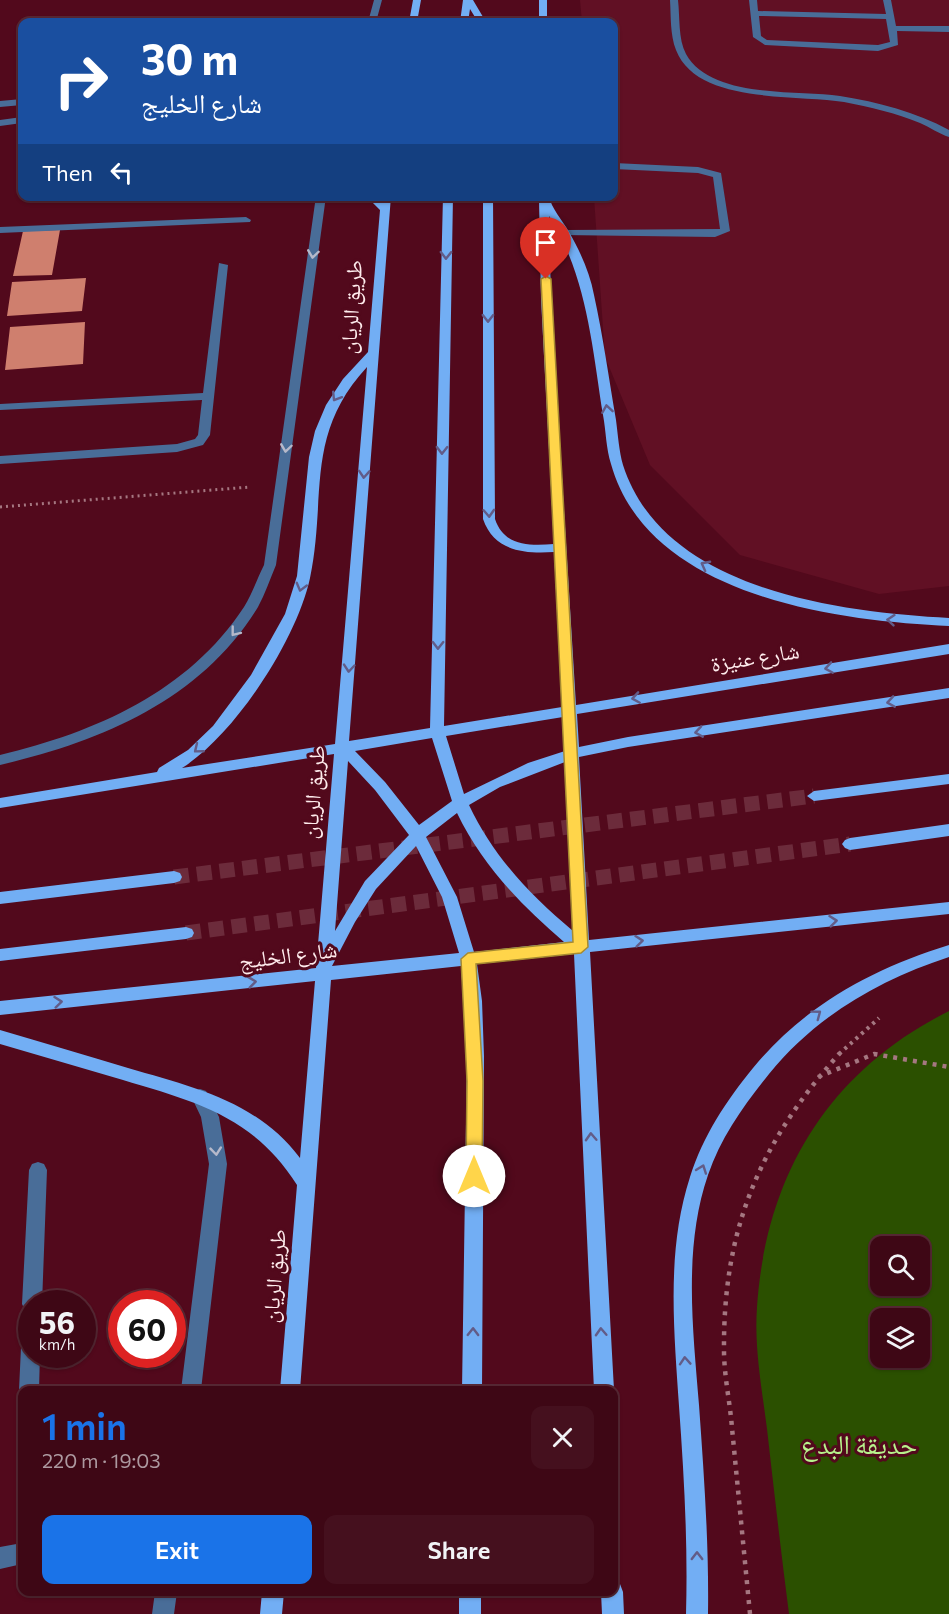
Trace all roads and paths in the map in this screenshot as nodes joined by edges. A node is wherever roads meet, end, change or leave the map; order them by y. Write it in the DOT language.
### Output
graph roads {
  1 [pos="378,0"];
  2 [pos="417,0"];
  3 [pos="468,0"];
  4 [pos="543,0"];
  5 [pos="674,0"];
  6 [pos="753,0"];
  7 [pos="887,0"];
  8 [pos="754,13"];
  9 [pos="890,17"];
  10 [pos="373,18"];
  11 [pos="414,18"];
  12 [pos="465,18"];
  13 [pos="479,18"];
  14 [pos="543,18"];
  15 [pos="893,27"];
  16 [pos="949,29"];
  17 [pos="18,102"];
  18 [pos="0,104"];
  19 [pos="18,121"];
  20 [pos="0,123"];
  21 [pos="949,134"];
  22 [pos="618,166"];
  23 [pos="320,201"];
  24 [pos="376,201"];
  25 [pos="385,201"];
  26 [pos="448,201"];
  27 [pos="488,201"];
  28 [pos="544,201"];
  29 [pos="546,201"];
  30 [pos="384,210"];
  31 [pos="246,220"];
  32 [pos="0,230"];
  33 [pos="566,233"];
  34 [pos="223,265"];
  35 [pos="373,353"];
  36 [pos="208,396"];
  37 [pos="0,407"];
  38 [pos="0,459"];
  39 [pos="249,488"];
  40 [pos="0,507"];
  41 [pos="560,548"];
  42 [pos="949,622"];
  43 [pos="949,649"];
  44 [pos="949,693"];
  45 [pos="568,710"];
  46 [pos="437,730"];
  47 [pos="342,747"];
  48 [pos="573,754"];
  49 [pos="0,760"];
  50 [pos="153,777"];
  51 [pos="949,779"];
  52 [pos="814,796"];
  53 [pos="0,803"];
  54 [pos="458,804"];
  55 [pos="949,830"];
  56 [pos="417,833"];
  57 [pos="850,844"];
  58 [pos="174,877"];
  59 [pos="0,898"];
  60 [pos="949,908"];
  61 [pos="186,933"];
  62 [pos="581,947"];
  63 [pos="949,951"];
  64 [pos="0,955"];
  65 [pos="468,959"];
  66 [pos="325,974"];
  67 [pos="0,1008"];
  68 [pos="881,1016"];
  69 [pos="0,1037"];
  70 [pos="949,1067"];
  71 [pos="816,1078"];
  72 [pos="200,1096"];
  73 [pos="38,1170"];
  74 [pos="307,1184"];
  75 [pos="33,1290"];
  76 [pos="30,1368"];
  77 [pos="29,1386"];
  78 [pos="191,1386"];
  79 [pos="290,1386"];
  80 [pos="472,1386"];
  81 [pos="604,1386"];
  82 [pos="18,1555"];
  83 [pos="0,1558"];
  84 [pos="165,1596"];
  85 [pos="273,1596"];
  86 [pos="470,1596"];
  87 [pos="612,1596"];
  88 [pos="163,1614"];
  89 [pos="271,1614"];
  90 [pos="470,1614"];
  91 [pos="613,1614"];
  92 [pos="697,1614"];
  93 [pos="750,1614"];
  1 -- 10 [label="street"];
  2 -- 11 [label="main road"];
  3 -- 12 [label="main road"];
  3 -- 13 [label="main road"];
  4 -- 14 [label="main road"];
  5 -- 21 [label="street"];
  6 -- 8 [label="street"];
  7 -- 9 [label="street"];
  8 -- 9 [label="street"];
  8 -- 15 [label="street"];
  9 -- 15 [label="street"];
  15 -- 16 [label="street"];
  17 -- 18 [label="street"];
  19 -- 20 [label="street"];
  22 -- 33 [label="street"];
  23 -- 49 [label="street, طريق الريان, one-way"];
  24 -- 30 [label="main road"];
  25 -- 30 [label="main road, طريق الريان"];
  26 -- 46 [label="main road, one-way"];
  27 -- 41 [label="main road, one-way"];
  28 -- 41 [label="main road"];
  29 -- 33 [label="main road"];
  30 -- 35 [label="main road, طريق الريان"];
  31 -- 32 [label="street"];
  42 -- 33 [label="main road, one-way"];
  34 -- 36 [label="street"];
  35 -- 47 [label="main road, طريق الريان, one-way"];
  35 -- 50 [label="main road, one-way"];
  36 -- 37 [label="street"];
  36 -- 38 [label="street"];
  39 -- 40 [label="path"];
  41 -- 45 [label="main road"];
  43 -- 45 [label="main road, شارع عنيزة, one-way"];
  44 -- 48 [label="main road, one-way"];
  45 -- 46 [label="main road"];
  45 -- 48 [label="main road"];
  46 -- 47 [label="main road"];
  46 -- 54 [label="main road"];
  47 -- 50 [label="main road"];
  47 -- 56 [label="main road"];
  47 -- 66 [label="main road, طريق الريان"];
  48 -- 54 [label="main road"];
  48 -- 62 [label="main road"];
  50 -- 53 [label="main road"];
  51 -- 52 [label="main road"];
  54 -- 56 [label="main road"];
  54 -- 62 [label="main road"];
  55 -- 57 [label="main road"];
  56 -- 65 [label="main road"];
  56 -- 66 [label="main road"];
  58 -- 59 [label="main road"];
  62 -- 60 [label="main road, one-way"];
  61 -- 64 [label="main road"];
  62 -- 65 [label="main road, شارع الخليج"];
  81 -- 62 [label="main road, one-way"];
  92 -- 63 [label="main road, one-way"];
  65 -- 66 [label="main road, شارع الخليج"];
  80 -- 65 [label="main road, one-way"];
  67 -- 66 [label="main road, شارع الخليج, one-way"];
  66 -- 74 [label="main road, طريق الريان"];
  68 -- 71 [label="path"];
  69 -- 72 [label="main road"];
  70 -- 71 [label="path"];
  71 -- 93 [label="path"];
  72 -- 74 [label="main road"];
  72 -- 78 [label="street, one-way"];
  73 -- 75 [label="street"];
  74 -- 79 [label="main road, طريق الريان"];
  76 -- 77 [label="street"];
  82 -- 83 [label="street"];
  84 -- 88 [label="street"];
  85 -- 89 [label="main road"];
  86 -- 90 [label="main road"];
  87 -- 91 [label="main road"];
}
